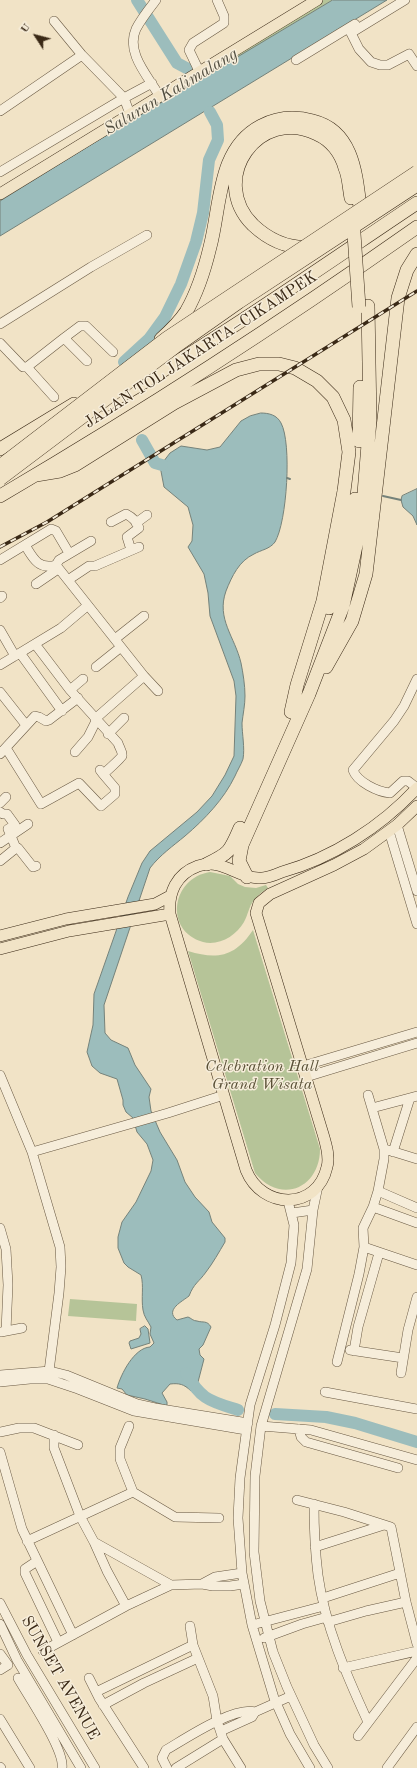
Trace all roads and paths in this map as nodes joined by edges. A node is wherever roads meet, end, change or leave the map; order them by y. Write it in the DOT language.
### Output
graph roads {
  1 [pos="156,0"];
  2 [pos="217,0"];
  3 [pos="317,0"];
  4 [pos="394,0"];
  5 [pos="404,0"];
  6 [pos="54,21"];
  7 [pos="82,55"];
  8 [pos="296,60"];
  9 [pos="417,66"];
  10 [pos="200,73"];
  11 [pos="152,83"];
  12 [pos="160,97"];
  13 [pos="124,98"];
  14 [pos="0,111"];
  15 [pos="130,114"];
  16 [pos="0,172"];
  17 [pos="417,172"];
  18 [pos="417,185"];
  19 [pos="417,192"];
  20 [pos="0,194"];
  21 [pos="417,203"];
  22 [pos="356,207"];
  23 [pos="417,227"];
  24 [pos="147,235"];
  25 [pos="417,254"];
  26 [pos="364,307"];
  27 [pos="0,324"];
  28 [pos="64,338"];
  29 [pos="0,343"];
  30 [pos="113,352"];
  31 [pos="87,361"];
  32 [pos="28,367"];
  33 [pos="54,397"];
  34 [pos="0,449"];
  35 [pos="0,466"];
  36 [pos="36,475"];
  37 [pos="0,479"];
  38 [pos="0,496"];
  39 [pos="147,515"];
  40 [pos="111,522"];
  41 [pos="136,523"];
  42 [pos="91,541"];
  43 [pos="25,545"];
  44 [pos="69,553"];
  45 [pos="0,560"];
  46 [pos="57,567"];
  47 [pos="68,580"];
  48 [pos="36,584"];
  49 [pos="87,606"];
  50 [pos="144,616"];
  51 [pos="0,630"];
  52 [pos="118,643"];
  53 [pos="35,644"];
  54 [pos="17,654"];
  55 [pos="0,665"];
  56 [pos="96,667"];
  57 [pos="57,673"];
  58 [pos="144,676"];
  59 [pos="83,679"];
  60 [pos="417,679"];
  61 [pos="42,684"];
  62 [pos="70,690"];
  63 [pos="158,691"];
  64 [pos="0,692"];
  65 [pos="309,694"];
  66 [pos="78,698"];
  67 [pos="62,711"];
  68 [pos="291,712"];
  69 [pos="124,718"];
  70 [pos="96,720"];
  71 [pos="26,725"];
  72 [pos="108,734"];
  73 [pos="3,751"];
  74 [pos="75,752"];
  75 [pos="417,788"];
  76 [pos="417,806"];
  77 [pos="0,812"];
  78 [pos="28,824"];
  79 [pos="393,828"];
  80 [pos="11,836"];
  81 [pos="0,843"];
  82 [pos="16,848"];
  83 [pos="0,861"];
  84 [pos="206,864"];
  85 [pos="36,866"];
  86 [pos="247,877"];
  87 [pos="417,891"];
  88 [pos="170,896"];
  89 [pos="170,914"];
  90 [pos="66,919"];
  91 [pos="417,924"];
  92 [pos="69,931"];
  93 [pos="0,936"];
  94 [pos="0,949"];
  95 [pos="417,1032"];
  96 [pos="417,1043"];
  97 [pos="304,1071"];
  98 [pos="0,1075"];
  99 [pos="224,1095"];
  100 [pos="368,1095"];
  101 [pos="413,1097"];
  102 [pos="372,1108"];
  103 [pos="389,1151"];
  104 [pos="32,1152"];
  105 [pos="417,1159"];
  106 [pos="318,1186"];
  107 [pos="378,1191"];
  108 [pos="288,1201"];
  109 [pos="373,1207"];
  110 [pos="417,1208"];
  111 [pos="313,1210"];
  112 [pos="292,1213"];
  113 [pos="417,1223"];
  114 [pos="0,1228"];
  115 [pos="364,1247"];
  116 [pos="3,1249"];
  117 [pos="379,1253"];
  118 [pos="417,1265"];
  119 [pos="4,1286"];
  120 [pos="417,1297"];
  121 [pos="22,1328"];
  122 [pos="3,1332"];
  123 [pos="340,1348"];
  124 [pos="354,1351"];
  125 [pos="403,1358"];
  126 [pos="337,1362"];
  127 [pos="401,1373"];
  128 [pos="0,1375"];
  129 [pos="49,1375"];
  130 [pos="0,1382"];
  131 [pos="325,1392"];
  132 [pos="417,1409"];
  133 [pos="129,1426"];
  134 [pos="247,1426"];
  135 [pos="261,1426"];
  136 [pos="299,1429"];
  137 [pos="0,1432"];
  138 [pos="54,1435"];
  139 [pos="78,1445"];
  140 [pos="0,1452"];
  141 [pos="417,1460"];
  142 [pos="398,1468"];
  143 [pos="133,1492"];
  144 [pos="297,1500"];
  145 [pos="314,1504"];
  146 [pos="80,1516"];
  147 [pos="219,1518"];
  148 [pos="384,1525"];
  149 [pos="27,1541"];
  150 [pos="94,1542"];
  151 [pos="315,1547"];
  152 [pos="37,1561"];
  153 [pos="242,1573"];
  154 [pos="400,1573"];
  155 [pos="202,1584"];
  156 [pos="244,1584"];
  157 [pos="171,1586"];
  158 [pos="323,1602"];
  159 [pos="406,1602"];
  160 [pos="0,1603"];
  161 [pos="126,1606"];
  162 [pos="328,1619"];
  163 [pos="266,1621"];
  164 [pos="0,1624"];
  165 [pos="252,1625"];
  166 [pos="190,1626"];
  167 [pos="73,1635"];
  168 [pos="270,1636"];
  169 [pos="258,1641"];
  170 [pos="58,1642"];
  171 [pos="417,1644"];
  172 [pos="193,1645"];
  173 [pos="43,1651"];
  174 [pos="417,1651"];
  175 [pos="0,1654"];
  176 [pos="198,1658"];
  177 [pos="417,1658"];
  178 [pos="343,1668"];
  179 [pos="0,1670"];
  180 [pos="18,1678"];
  181 [pos="89,1678"];
  182 [pos="96,1692"];
  183 [pos="291,1696"];
  184 [pos="277,1702"];
  185 [pos="103,1705"];
  186 [pos="255,1712"];
  187 [pos="236,1714"];
  188 [pos="217,1722"];
  189 [pos="368,1722"];
  190 [pos="240,1723"];
  191 [pos="2,1725"];
  192 [pos="417,1727"];
  193 [pos="222,1735"];
  194 [pos="358,1736"];
  195 [pos="30,1768"];
  196 [pos="62,1768"];
  197 [pos="81,1768"];
  198 [pos="95,1768"];
  199 [pos="144,1768"];
  200 [pos="167,1768"];
  201 [pos="176,1768"];
  202 [pos="241,1768"];
  203 [pos="310,1768"];
  204 [pos="328,1768"];
  205 [pos="386,1768"];
  1 -- 11 [label="street"];
  2 -- 10 [label="street"];
  3 -- 10 [label="main road"];
  4 -- 8 [label="street"];
  5 -- 9 [label="street"];
  6 -- 7 [label="street"];
  7 -- 13 [label="street"];
  7 -- 14 [label="street"];
  10 -- 12 [label="main road"];
  11 -- 12 [label="street"];
  11 -- 13 [label="street"];
  12 -- 15 [label="main road"];
  13 -- 15 [label="street"];
  13 -- 16 [label="street"];
  15 -- 20 [label="main road"];
  17 -- 35 [label="highway, bridge"];
  18 -- 37 [label="highway, bridge"];
  19 -- 22 [label="highway"];
  21 -- 35 [label="highway, JALAN TOL JAKARTA–CIKAMPEK"];
  22 -- 26 [label="highway, bridge"];
  22 -- 34 [label="highway"];
  23 -- 36 [label="highway, JALAN TOL JAKARTA–CIKAMPEK"];
  24 -- 27 [label="street"];
  25 -- 65 [label="highway"];
  26 -- 65 [label="highway"];
  26 -- 68 [label="highway"];
  28 -- 30 [label="street"];
  28 -- 31 [label="street"];
  28 -- 32 [label="street"];
  29 -- 32 [label="street"];
  32 -- 33 [label="street"];
  36 -- 38 [label="highway, JALAN TOL JAKARTA–CIKAMPEK"];
  36 -- 68 [label="highway"];
  39 -- 41 [label="street"];
  40 -- 41 [label="street"];
  41 -- 47 [label="street"];
  42 -- 44 [label="street"];
  43 -- 44 [label="street"];
  43 -- 45 [label="street"];
  43 -- 46 [label="street"];
  44 -- 46 [label="street"];
  46 -- 47 [label="street"];
  46 -- 48 [label="street"];
  47 -- 49 [label="street"];
  49 -- 52 [label="street"];
  49 -- 53 [label="street"];
  50 -- 52 [label="street"];
  51 -- 54 [label="street"];
  52 -- 56 [label="street"];
  52 -- 58 [label="street"];
  53 -- 54 [label="street"];
  53 -- 57 [label="street"];
  54 -- 55 [label="street"];
  54 -- 61 [label="street"];
  57 -- 61 [label="street"];
  57 -- 62 [label="street"];
  58 -- 63 [label="street"];
  58 -- 70 [label="street"];
  59 -- 62 [label="street"];
  60 -- 75 [label="street"];
  61 -- 67 [label="street"];
  62 -- 66 [label="street"];
  64 -- 71 [label="street"];
  65 -- 86 [label="highway"];
  66 -- 67 [label="street"];
  66 -- 70 [label="street"];
  67 -- 71 [label="street"];
  68 -- 84 [label="highway"];
  69 -- 72 [label="street"];
  70 -- 72 [label="street"];
  70 -- 74 [label="street"];
  71 -- 73 [label="street"];
  72 -- 73 [label="street"];
  75 -- 86 [label="main road"];
  76 -- 79 [label="main road"];
  77 -- 80 [label="street"];
  78 -- 80 [label="street"];
  79 -- 87 [label="street"];
  79 -- 91 [label="street"];
  79 -- 97 [label="main road"];
  80 -- 81 [label="street"];
  80 -- 82 [label="street"];
  82 -- 83 [label="street"];
  82 -- 85 [label="street"];
  84 -- 86 [label="main road"];
  84 -- 88 [label="main road"];
  88 -- 89 [label="main road"];
  88 -- 90 [label="main road"];
  89 -- 92 [label="main road"];
  89 -- 99 [label="main road"];
  90 -- 92 [label="main road"];
  90 -- 93 [label="main road"];
  92 -- 94 [label="main road"];
  95 -- 97 [label="street"];
  96 -- 97 [label="street"];
  97 -- 106 [label="main road"];
  98 -- 104 [label="street"];
  99 -- 104 [label="street"];
  99 -- 108 [label="main road"];
  100 -- 102 [label="street"];
  101 -- 102 [label="street"];
  101 -- 103 [label="street"];
  102 -- 103 [label="street"];
  103 -- 105 [label="street"];
  103 -- 107 [label="street"];
  104 -- 129 [label="street"];
  106 -- 108 [label="main road"];
  106 -- 111 [label="street"];
  107 -- 109 [label="street"];
  107 -- 110 [label="street"];
  108 -- 112 [label="street"];
  109 -- 113 [label="street"];
  109 -- 115 [label="street"];
  111 -- 112 [label="street"];
  111 -- 135 [label="street"];
  112 -- 134 [label="street"];
  114 -- 116 [label="street"];
  115 -- 117 [label="street"];
  115 -- 123 [label="street"];
  116 -- 119 [label="street"];
  117 -- 118 [label="street"];
  117 -- 124 [label="street"];
  119 -- 122 [label="street"];
  120 -- 125 [label="street"];
  121 -- 122 [label="street"];
  123 -- 124 [label="street"];
  123 -- 126 [label="street"];
  124 -- 125 [label="street"];
  125 -- 127 [label="street"];
  128 -- 129 [label="street"];
  129 -- 130 [label="street"];
  129 -- 134 [label="street"];
  131 -- 132 [label="street"];
  133 -- 143 [label="street"];
  134 -- 153 [label="street"];
  135 -- 136 [label="street"];
  135 -- 163 [label="street"];
  136 -- 141 [label="street"];
  136 -- 142 [label="street"];
  137 -- 138 [label="street"];
  138 -- 139 [label="street"];
  138 -- 146 [label="street"];
  140 -- 149 [label="street"];
  143 -- 146 [label="street"];
  143 -- 147 [label="street"];
  144 -- 145 [label="street"];
  145 -- 148 [label="street"];
  145 -- 151 [label="street"];
  146 -- 149 [label="street"];
  146 -- 150 [label="street"];
  148 -- 151 [label="street"];
  148 -- 154 [label="street"];
  149 -- 152 [label="street"];
  150 -- 157 [label="street"];
  150 -- 161 [label="street"];
  151 -- 158 [label="street"];
  152 -- 167 [label="street"];
  152 -- 170 [label="street"];
  153 -- 155 [label="street"];
  153 -- 156 [label="street"];
  154 -- 158 [label="street"];
  154 -- 159 [label="street"];
  155 -- 156 [label="street"];
  155 -- 157 [label="street"];
  156 -- 165 [label="street"];
  157 -- 161 [label="street"];
  158 -- 162 [label="street"];
  158 -- 163 [label="street"];
  159 -- 162 [label="street"];
  159 -- 171 [label="street"];
  160 -- 198 [label="street, SUNSET AVENUE"];
  161 -- 167 [label="street"];
  162 -- 168 [label="street"];
  162 -- 178 [label="street"];
  163 -- 165 [label="street"];
  163 -- 168 [label="street"];
  164 -- 197 [label="street, SUNSET AVENUE"];
  165 -- 169 [label="street"];
  166 -- 172 [label="street"];
  167 -- 170 [label="street"];
  168 -- 169 [label="street"];
  168 -- 183 [label="street"];
  169 -- 184 [label="street"];
  170 -- 173 [label="street"];
  172 -- 176 [label="street"];
  172 -- 182 [label="street"];
  174 -- 178 [label="street"];
  175 -- 179 [label="street"];
  176 -- 185 [label="street"];
  176 -- 188 [label="street"];
  177 -- 189 [label="street"];
  178 -- 189 [label="street"];
  180 -- 196 [label="street"];
  181 -- 182 [label="street"];
  182 -- 185 [label="street"];
  183 -- 184 [label="street"];
  183 -- 204 [label="street"];
  184 -- 186 [label="street"];
  184 -- 203 [label="street"];
  185 -- 199 [label="street"];
  186 -- 187 [label="street"];
  186 -- 190 [label="street"];
  187 -- 188 [label="street"];
  187 -- 190 [label="street"];
  188 -- 193 [label="street"];
  188 -- 200 [label="street"];
  189 -- 194 [label="street"];
  190 -- 193 [label="street"];
  191 -- 195 [label="street"];
  192 -- 205 [label="street"];
  193 -- 201 [label="street"];
  193 -- 202 [label="street"];
}
